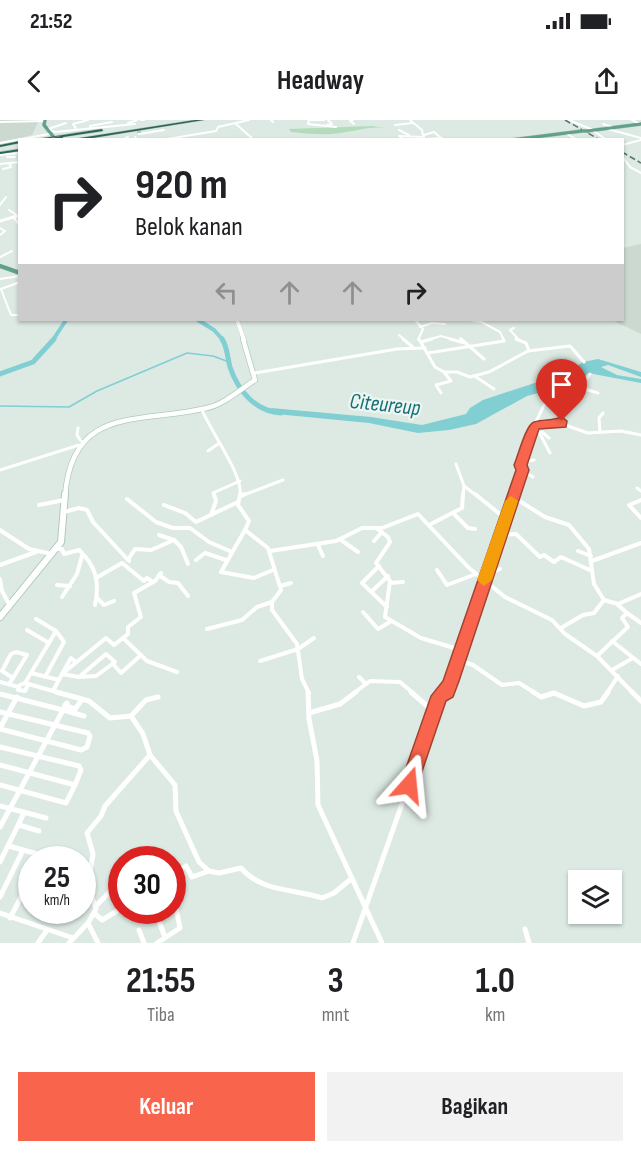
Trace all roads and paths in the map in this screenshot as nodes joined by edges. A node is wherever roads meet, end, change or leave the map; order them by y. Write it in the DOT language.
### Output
graph roads {
  1 [pos="137,120"];
  2 [pos="187,120"];
  3 [pos="202,120"];
  4 [pos="211,120"];
  5 [pos="249,120"];
  6 [pos="315,120"];
  7 [pos="326,120"];
  8 [pos="352,120"];
  9 [pos="410,120"];
  10 [pos="569,120"];
  11 [pos="632,120"];
  12 [pos="45,121"];
  13 [pos="87,121"];
  14 [pos="0,122"];
  15 [pos="112,122"];
  16 [pos="66,123"];
  17 [pos="93,123"];
  18 [pos="413,123"];
  19 [pos="614,123"];
  20 [pos="135,124"];
  21 [pos="236,124"];
  22 [pos="354,124"];
  23 [pos="404,124"];
  24 [pos="603,124"];
  25 [pos="641,124"];
  26 [pos="126,125"];
  27 [pos="318,125"];
  28 [pos="395,125"];
  29 [pos="146,126"];
  30 [pos="336,127"];
  31 [pos="618,127"];
  32 [pos="604,128"];
  33 [pos="612,128"];
  34 [pos="90,129"];
  35 [pos="77,130"];
  36 [pos="164,130"];
  37 [pos="399,130"];
  38 [pos="591,130"];
  39 [pos="404,131"];
  40 [pos="140,132"];
  41 [pos="628,132"];
  42 [pos="566,133"];
  43 [pos="205,134"];
  44 [pos="622,134"];
  45 [pos="52,135"];
  46 [pos="409,135"];
  47 [pos="447,136"];
  48 [pos="610,136"];
  49 [pos="208,137"];
  50 [pos="424,137"];
  51 [pos="82,138"];
  52 [pos="104,138"];
  53 [pos="147,138"];
  54 [pos="176,138"];
  55 [pos="252,138"];
  56 [pos="402,138"];
  57 [pos="442,138"];
  58 [pos="527,138"];
  59 [pos="574,138"];
  60 [pos="604,138"];
  61 [pos="607,138"];
  62 [pos="641,139"];
  63 [pos="18,145"];
  64 [pos="624,145"];
  65 [pos="18,149"];
  66 [pos="18,149"];
  67 [pos="0,150"];
  68 [pos="18,150"];
  69 [pos="7,157"];
  70 [pos="15,158"];
  71 [pos="624,159"];
  72 [pos="18,162"];
  73 [pos="9,163"];
  74 [pos="0,164"];
  75 [pos="3,169"];
  76 [pos="641,173"];
  77 [pos="6,197"];
  78 [pos="0,205"];
  79 [pos="9,210"];
  80 [pos="17,216"];
  81 [pos="0,221"];
  82 [pos="1,230"];
  83 [pos="0,235"];
  84 [pos="12,251"];
  85 [pos="0,257"];
  86 [pos="0,266"];
  87 [pos="7,268"];
  88 [pos="0,271"];
  89 [pos="18,274"];
  90 [pos="18,275"];
  91 [pos="0,279"];
  92 [pos="18,283"];
  93 [pos="1,289"];
  94 [pos="5,299"];
  95 [pos="0,301"];
  96 [pos="18,315"];
  97 [pos="237,321"];
  98 [pos="416,321"];
  99 [pos="481,321"];
  100 [pos="445,324"];
  101 [pos="420,327"];
  102 [pos="514,328"];
  103 [pos="399,334"];
  104 [pos="460,338"];
  105 [pos="421,342"];
  106 [pos="465,343"];
  107 [pos="470,347"];
  108 [pos="414,348"];
  109 [pos="425,348"];
  110 [pos="529,351"];
  111 [pos="428,353"];
  112 [pos="484,359"];
  113 [pos="584,362"];
  114 [pos="444,372"];
  115 [pos="255,373"];
  116 [pos="590,374"];
  117 [pos="476,376"];
  118 [pos="249,385"];
  119 [pos="577,387"];
  120 [pos="494,389"];
  121 [pos="236,393"];
  122 [pos="441,393"];
  123 [pos="598,393"];
  124 [pos="202,410"];
  125 [pos="603,412"];
  126 [pos="560,418"];
  127 [pos="562,424"];
  128 [pos="78,428"];
  129 [pos="535,428"];
  130 [pos="600,432"];
  131 [pos="641,435"];
  132 [pos="549,438"];
  133 [pos="80,443"];
  134 [pos="218,444"];
  135 [pos="208,451"];
  136 [pos="550,453"];
  137 [pos="534,460"];
  138 [pos="456,464"];
  139 [pos="522,469"];
  140 [pos="0,470"];
  141 [pos="533,477"];
  142 [pos="283,480"];
  143 [pos="240,481"];
  144 [pos="464,486"];
  145 [pos="513,497"];
  146 [pos="127,499"];
  147 [pos="240,499"];
  148 [pos="64,500"];
  149 [pos="641,501"];
  150 [pos="164,505"];
  151 [pos="39,506"];
  152 [pos="63,513"];
  153 [pos="454,513"];
  154 [pos="211,516"];
  155 [pos="641,518"];
  156 [pos="506,519"];
  157 [pos="195,522"];
  158 [pos="429,525"];
  159 [pos="189,527"];
  160 [pos="375,528"];
  161 [pos="475,529"];
  162 [pos="0,530"];
  163 [pos="245,530"];
  164 [pos="382,532"];
  165 [pos="159,535"];
  166 [pos="501,535"];
  167 [pos="174,540"];
  168 [pos="341,540"];
  169 [pos="374,541"];
  170 [pos="641,543"];
  171 [pos="318,545"];
  172 [pos="58,549"];
  173 [pos="37,551"];
  174 [pos="270,551"];
  175 [pos="578,551"];
  176 [pos="232,552"];
  177 [pos="358,552"];
  178 [pos="53,555"];
  179 [pos="82,555"];
  180 [pos="323,556"];
  181 [pos="127,559"];
  182 [pos="592,559"];
  183 [pos="195,560"];
  184 [pos="226,560"];
  185 [pos="122,563"];
  186 [pos="188,564"];
  187 [pos="0,565"];
  188 [pos="379,566"];
  189 [pos="500,569"];
  190 [pos="273,570"];
  191 [pos="437,570"];
  192 [pos="592,571"];
  193 [pos="477,574"];
  194 [pos="486,574"];
  195 [pos="388,576"];
  196 [pos="96,578"];
  197 [pos="0,579"];
  198 [pos="484,581"];
  199 [pos="153,582"];
  200 [pos="403,582"];
  201 [pos="291,583"];
  202 [pos="390,583"];
  203 [pos="57,585"];
  204 [pos="70,586"];
  205 [pos="280,586"];
  206 [pos="371,592"];
  207 [pos="641,594"];
  208 [pos="188,596"];
  209 [pos="62,597"];
  210 [pos="97,598"];
  211 [pos="604,600"];
  212 [pos="114,601"];
  213 [pos="272,603"];
  214 [pos="9,604"];
  215 [pos="95,605"];
  216 [pos="618,605"];
  217 [pos="388,608"];
  218 [pos="2,611"];
  219 [pos="363,612"];
  220 [pos="627,614"];
  221 [pos="0,617"];
  222 [pos="36,619"];
  223 [pos="390,622"];
  224 [pos="641,623"];
  225 [pos="561,628"];
  226 [pos="207,629"];
  227 [pos="27,630"];
  228 [pos="56,631"];
  229 [pos="123,638"];
  230 [pos="314,638"];
  231 [pos="612,641"];
  232 [pos="49,643"];
  233 [pos="298,648"];
  234 [pos="461,650"];
  235 [pos="140,656"];
  236 [pos="597,656"];
  237 [pos="633,657"];
  238 [pos="260,660"];
  239 [pos="458,660"];
  240 [pos="113,664"];
  241 [pos="641,664"];
  242 [pos="612,670"];
  243 [pos="177,672"];
  244 [pos="31,673"];
  245 [pos="62,674"];
  246 [pos="45,676"];
  247 [pos="618,676"];
  248 [pos="359,677"];
  249 [pos="13,678"];
  250 [pos="78,678"];
  251 [pos="58,680"];
  252 [pos="0,682"];
  253 [pos="9,684"];
  254 [pos="26,684"];
  255 [pos="366,684"];
  256 [pos="20,689"];
  257 [pos="53,691"];
  258 [pos="0,694"];
  259 [pos="158,697"];
  260 [pos="16,698"];
  261 [pos="81,701"];
  262 [pos="641,701"];
  263 [pos="65,706"];
  264 [pos="0,712"];
  265 [pos="434,712"];
  266 [pos="309,713"];
  267 [pos="8,714"];
  268 [pos="84,716"];
  269 [pos="131,716"];
  270 [pos="55,725"];
  271 [pos="0,728"];
  272 [pos="47,741"];
  273 [pos="0,747"];
  274 [pos="150,755"];
  275 [pos="38,757"];
  276 [pos="0,765"];
  277 [pos="29,774"];
  278 [pos="0,785"];
  279 [pos="75,785"];
  280 [pos="20,790"];
  281 [pos="0,806"];
  282 [pos="10,809"];
  283 [pos="24,813"];
  284 [pos="46,818"];
  285 [pos="19,825"];
  286 [pos="0,828"];
  287 [pos="39,831"];
  288 [pos="9,846"];
  289 [pos="91,846"];
  290 [pos="18,849"];
  291 [pos="18,860"];
  292 [pos="0,862"];
  293 [pos="186,866"];
  294 [pos="209,871"];
  295 [pos="351,879"];
  296 [pos="108,895"];
  297 [pos="0,897"];
  298 [pos="18,903"];
  299 [pos="96,908"];
  300 [pos="365,910"];
  301 [pos="96,911"];
  302 [pos="0,913"];
  303 [pos="108,916"];
  304 [pos="10,918"];
  305 [pos="87,924"];
  306 [pos="88,924"];
  307 [pos="160,924"];
  308 [pos="179,924"];
  309 [pos="525,929"];
  310 [pos="47,930"];
  311 [pos="139,930"];
  312 [pos="165,937"];
  313 [pos="71,941"];
  314 [pos="38,943"];
  315 [pos="98,943"];
  316 [pos="144,943"];
  317 [pos="157,943"];
  318 [pos="354,943"];
  319 [pos="382,943"];
  320 [pos="529,943"];
  1 -- 26 [label="street"];
  2 -- 29 [label="highway"];
  3 -- 51 [label="highway"];
  4 -- 40 [label="highway"];
  5 -- 21 [label="street"];
  6 -- 7 [label="street"];
  6 -- 27 [label="street"];
  7 -- 27 [label="street"];
  8 -- 22 [label="street"];
  9 -- 18 [label="street"];
  10 -- 38 [label="street"];
  11 -- 25 [label="street"];
  12 -- 14 [label="street"];
  12 -- 45 [label="main road"];
  13 -- 17 [label="street"];
  13 -- 35 [label="street"];
  15 -- 34 [label="street"];
  16 -- 45 [label="street"];
  18 -- 23 [label="street"];
  18 -- 50 [label="street"];
  19 -- 31 [label="street"];
  20 -- 26 [label="street"];
  21 -- 43 [label="street"];
  21 -- 55 [label="street"];
  23 -- 28 [label="street"];
  23 -- 39 [label="street"];
  24 -- 33 [label="street"];
  25 -- 31 [label="main road"];
  26 -- 34 [label="street"];
  27 -- 30 [label="street"];
  29 -- 45 [label="highway"];
  29 -- 45 [label="highway"];
  31 -- 33 [label="main road"];
  32 -- 33 [label="main road"];
  32 -- 38 [label="main road"];
  32 -- 44 [label="street"];
  34 -- 35 [label="street"];
  35 -- 45 [label="street"];
  36 -- 40 [label="street"];
  37 -- 39 [label="street"];
  38 -- 42 [label="main road, bridge"];
  38 -- 60 [label="street"];
  39 -- 46 [label="street"];
  40 -- 52 [label="highway"];
  40 -- 53 [label="street"];
  41 -- 44 [label="street"];
  42 -- 58 [label="main road"];
  42 -- 59 [label="street"];
  43 -- 49 [label="street"];
  43 -- 54 [label="street"];
  44 -- 62 [label="street"];
  46 -- 50 [label="street"];
  46 -- 56 [label="street"];
  47 -- 57 [label="street"];
  48 -- 61 [label="street"];
  50 -- 57 [label="street"];
  50 -- 57 [label="street"];
  62 -- 64 [label="street"];
  63 -- 67 [label="street"];
  65 -- 67 [label="highway"];
  66 -- 67 [label="highway"];
  67 -- 69 [label="street"];
  68 -- 69 [label="street"];
  69 -- 70 [label="street"];
  71 -- 76 [label="street"];
  72 -- 73 [label="street"];
  73 -- 74 [label="street"];
  73 -- 75 [label="street"];
  77 -- 78 [label="street"];
  79 -- 80 [label="street"];
  80 -- 81 [label="street"];
  82 -- 83 [label="street"];
  84 -- 85 [label="street"];
  86 -- 87 [label="main road"];
  87 -- 88 [label="street"];
  87 -- 89 [label="main road"];
  90 -- 91 [label="street"];
  92 -- 93 [label="street"];
  93 -- 94 [label="street"];
  94 -- 95 [label="street"];
  94 -- 96 [label="street"];
  97 -- 115 [label="main road"];
  98 -- 101 [label="street"];
  99 -- 107 [label="street"];
  100 -- 101 [label="street"];
  101 -- 105 [label="street"];
  102 -- 110 [label="street"];
  103 -- 108 [label="street"];
  104 -- 106 [label="street"];
  105 -- 106 [label="street"];
  105 -- 109 [label="street"];
  106 -- 107 [label="street"];
  107 -- 111 [label="street"];
  107 -- 112 [label="street"];
  108 -- 109 [label="street"];
  108 -- 115 [label="street"];
  109 -- 111 [label="street"];
  110 -- 113 [label="street"];
  110 -- 117 [label="street"];
  111 -- 114 [label="street"];
  114 -- 117 [label="street"];
  114 -- 122 [label="street"];
  115 -- 118 [label="main road"];
  116 -- 119 [label="street"];
  117 -- 120 [label="street"];
  118 -- 121 [label="main road"];
  119 -- 123 [label="street"];
  119 -- 129 [label="street"];
  121 -- 124 [label="main road"];
  124 -- 133 [label="main road"];
  124 -- 134 [label="street"];
  125 -- 130 [label="street"];
  126 -- 127 [label="street"];
  127 -- 129 [label="street"];
  127 -- 130 [label="street"];
  128 -- 133 [label="street"];
  129 -- 132 [label="street"];
  129 -- 136 [label="street"];
  129 -- 139 [label="street"];
  130 -- 131 [label="street"];
  133 -- 140 [label="street"];
  133 -- 148 [label="main road"];
  134 -- 135 [label="street"];
  134 -- 143 [label="street"];
  137 -- 139 [label="street"];
  138 -- 144 [label="street"];
  139 -- 141 [label="street"];
  139 -- 145 [label="street"];
  142 -- 147 [label="street"];
  143 -- 147 [label="street"];
  143 -- 154 [label="street"];
  144 -- 153 [label="street"];
  144 -- 156 [label="street"];
  145 -- 156 [label="street"];
  145 -- 182 [label="street"];
  146 -- 159 [label="street"];
  147 -- 154 [label="street"];
  147 -- 163 [label="street"];
  148 -- 151 [label="street"];
  148 -- 152 [label="main road"];
  149 -- 155 [label="street"];
  150 -- 157 [label="street"];
  152 -- 172 [label="main road"];
  152 -- 181 [label="street"];
  153 -- 158 [label="street"];
  153 -- 161 [label="street"];
  154 -- 157 [label="street"];
  156 -- 166 [label="street"];
  157 -- 159 [label="street"];
  158 -- 160 [label="street"];
  158 -- 193 [label="street"];
  159 -- 176 [label="street"];
  160 -- 164 [label="street"];
  160 -- 168 [label="street"];
  162 -- 173 [label="street"];
  163 -- 174 [label="street"];
  163 -- 176 [label="street"];
  164 -- 169 [label="street"];
  164 -- 188 [label="street"];
  165 -- 167 [label="street"];
  166 -- 192 [label="street"];
  166 -- 194 [label="street"];
  167 -- 181 [label="street"];
  167 -- 186 [label="street"];
  168 -- 171 [label="street"];
  168 -- 177 [label="street"];
  170 -- 182 [label="street"];
  171 -- 174 [label="street"];
  171 -- 180 [label="street"];
  172 -- 178 [label="main road"];
  172 -- 179 [label="street"];
  173 -- 178 [label="street"];
  173 -- 187 [label="street"];
  174 -- 190 [label="street"];
  175 -- 182 [label="street"];
  176 -- 184 [label="street"];
  178 -- 214 [label="main road"];
  179 -- 196 [label="street"];
  179 -- 204 [label="street"];
  181 -- 185 [label="street"];
  182 -- 192 [label="street"];
  183 -- 184 [label="street"];
  184 -- 190 [label="street"];
  185 -- 196 [label="street"];
  185 -- 199 [label="street"];
  188 -- 195 [label="street"];
  188 -- 206 [label="street"];
  189 -- 194 [label="street"];
  190 -- 205 [label="street"];
  191 -- 193 [label="street"];
  192 -- 211 [label="street"];
  193 -- 198 [label="street"];
  194 -- 198 [label="street"];
  195 -- 202 [label="street"];
  195 -- 206 [label="street"];
  196 -- 210 [label="street"];
  197 -- 214 [label="street"];
  198 -- 225 [label="street"];
  198 -- 234 [label="street"];
  199 -- 208 [label="street"];
  199 -- 229 [label="street"];
  200 -- 202 [label="street"];
  201 -- 205 [label="street"];
  202 -- 217 [label="street"];
  203 -- 204 [label="street"];
  204 -- 209 [label="street"];
  205 -- 213 [label="street"];
  206 -- 217 [label="street"];
  207 -- 216 [label="street"];
  210 -- 212 [label="street"];
  210 -- 215 [label="street"];
  211 -- 216 [label="street"];
  211 -- 225 [label="street"];
  213 -- 226 [label="street"];
  213 -- 233 [label="street"];
  214 -- 218 [label="main road"];
  216 -- 220 [label="street"];
  217 -- 223 [label="street"];
  218 -- 221 [label="main road"];
  219 -- 223 [label="street"];
  220 -- 224 [label="street"];
  220 -- 231 [label="street"];
  222 -- 228 [label="street"];
  223 -- 234 [label="street"];
  225 -- 236 [label="street"];
  227 -- 232 [label="street"];
  228 -- 232 [label="street"];
  228 -- 246 [label="street"];
  229 -- 235 [label="street"];
  229 -- 245 [label="street"];
  230 -- 233 [label="street"];
  231 -- 236 [label="street"];
  231 -- 237 [label="street"];
  232 -- 244 [label="street"];
  233 -- 238 [label="street"];
  233 -- 266 [label="street"];
  234 -- 239 [label="street"];
  235 -- 240 [label="street"];
  235 -- 243 [label="street"];
  236 -- 242 [label="street"];
  237 -- 241 [label="street"];
  237 -- 242 [label="street"];
  239 -- 247 [label="street"];
  239 -- 265 [label="street"];
  240 -- 250 [label="street"];
  240 -- 250 [label="street"];
  242 -- 247 [label="street"];
  244 -- 246 [label="street"];
  244 -- 254 [label="street"];
  245 -- 250 [label="street"];
  245 -- 251 [label="street"];
  246 -- 251 [label="street"];
  247 -- 262 [label="street"];
  248 -- 255 [label="street"];
  249 -- 249 [label="street"];
  249 -- 253 [label="street"];
  251 -- 257 [label="street"];
  252 -- 253 [label="street"];
  253 -- 256 [label="street"];
  254 -- 256 [label="street"];
  254 -- 257 [label="street"];
  255 -- 265 [label="street"];
  255 -- 266 [label="street"];
  256 -- 260 [label="street"];
  257 -- 269 [label="street"];
  258 -- 260 [label="street"];
  259 -- 269 [label="street"];
  260 -- 263 [label="street"];
  260 -- 267 [label="street"];
  261 -- 263 [label="street"];
  263 -- 268 [label="street"];
  263 -- 270 [label="street"];
  264 -- 267 [label="street"];
  265 -- 300 [label="street"];
  266 -- 295 [label="street"];
  267 -- 270 [label="street"];
  267 -- 271 [label="street"];
  269 -- 274 [label="street"];
  270 -- 272 [label="street"];
  270 -- 272 [label="street"];
  271 -- 272 [label="street"];
  272 -- 275 [label="street"];
  273 -- 275 [label="street"];
  274 -- 289 [label="street"];
  274 -- 294 [label="street"];
  275 -- 277 [label="street"];
  275 -- 279 [label="street"];
  276 -- 277 [label="street"];
  277 -- 279 [label="street"];
  277 -- 280 [label="street"];
  278 -- 280 [label="street"];
  279 -- 280 [label="street"];
  280 -- 282 [label="street"];
  281 -- 282 [label="street"];
  282 -- 283 [label="street"];
  282 -- 286 [label="street"];
  283 -- 284 [label="street"];
  283 -- 285 [label="street"];
  285 -- 287 [label="street"];
  285 -- 288 [label="street"];
  288 -- 290 [label="street"];
  288 -- 292 [label="street"];
  291 -- 297 [label="street"];
  293 -- 294 [label="street"];
  294 -- 295 [label="street"];
  295 -- 300 [label="street"];
  296 -- 299 [label="street"];
  298 -- 304 [label="street"];
  300 -- 318 [label="street"];
  300 -- 319 [label="street"];
  301 -- 303 [label="street"];
  302 -- 304 [label="street"];
  304 -- 310 [label="street"];
  305 -- 313 [label="street"];
  306 -- 315 [label="street"];
  307 -- 312 [label="street"];
  308 -- 312 [label="street"];
  309 -- 320 [label="street"];
  310 -- 313 [label="street"];
  310 -- 314 [label="street"];
  311 -- 316 [label="street"];
  312 -- 317 [label="street"];
}
